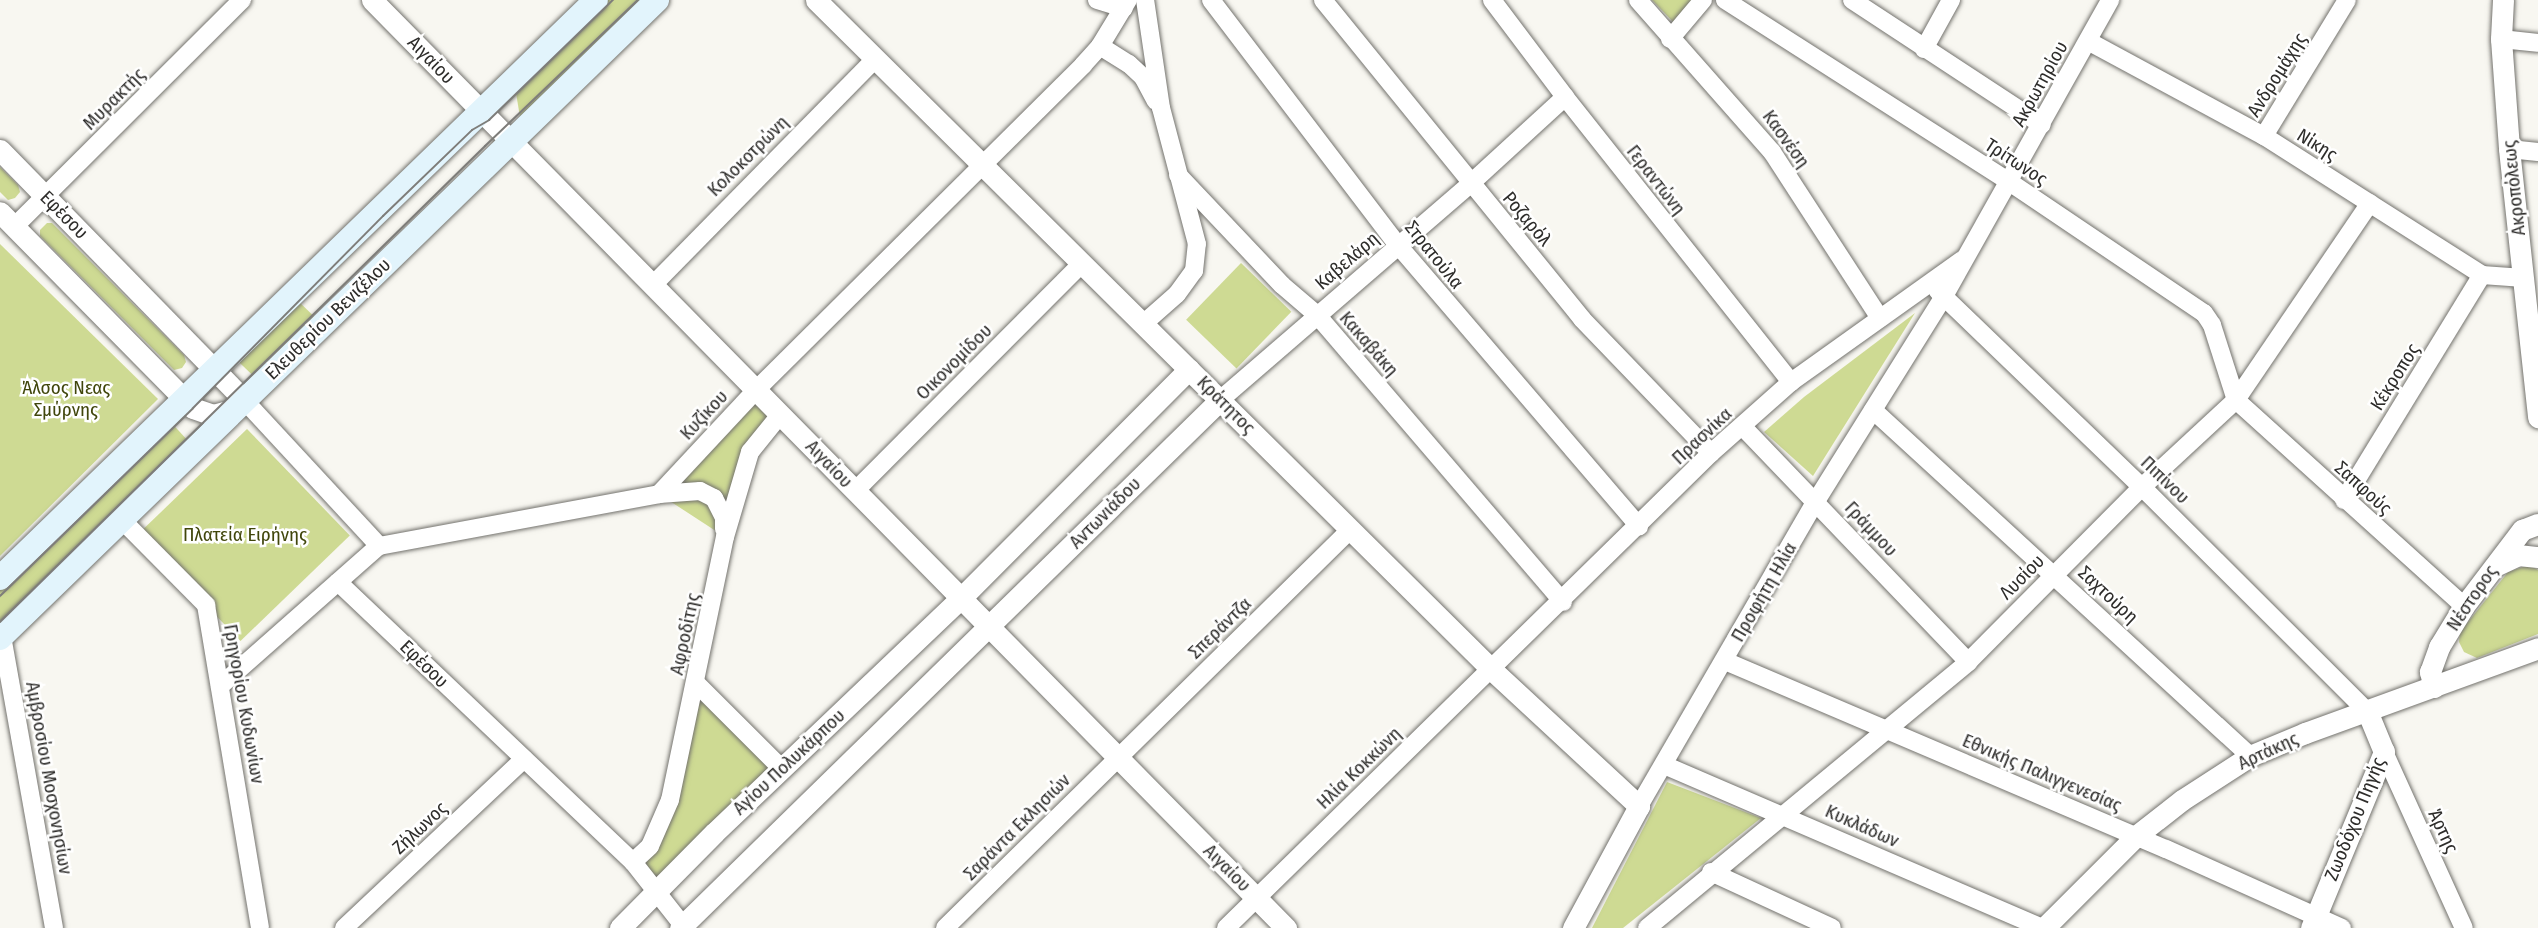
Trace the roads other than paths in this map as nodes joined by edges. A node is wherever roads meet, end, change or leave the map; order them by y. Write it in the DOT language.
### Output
graph roads {
  1 [pos="242,0"];
  2 [pos="372,0"];
  3 [pos="596,0"];
  4 [pos="657,0"];
  5 [pos="816,0"];
  6 [pos="1097,0"];
  7 [pos="1145,0"];
  8 [pos="1211,0"];
  9 [pos="1323,0"];
  10 [pos="1492,0"];
  11 [pos="1638,0"];
  12 [pos="1703,0"];
  13 [pos="1725,0"];
  14 [pos="1852,0"];
  15 [pos="1951,0"];
  16 [pos="2110,0"];
  17 [pos="2347,0"];
  18 [pos="2503,0"];
  19 [pos="1126,4"];
  20 [pos="1670,39"];
  21 [pos="2501,39"];
  22 [pos="2088,41"];
  23 [pos="2538,43"];
  24 [pos="1100,47"];
  25 [pos="1924,48"];
  26 [pos="875,59"];
  27 [pos="1565,97"];
  28 [pos="1161,108"];
  29 [pos="482,111"];
  30 [pos="2042,125"];
  31 [pos="2264,136"];
  32 [pos="512,142"];
  33 [pos="2509,149"];
  34 [pos="0,150"];
  35 [pos="2538,152"];
  36 [pos="983,165"];
  37 [pos="1178,175"];
  38 [pos="2008,181"];
  39 [pos="1470,184"];
  40 [pos="46,197"];
  41 [pos="2370,203"];
  42 [pos="7,220"];
  43 [pos="1397,244"];
  44 [pos="1962,260"];
  45 [pos="1082,263"];
  46 [pos="2482,275"];
  47 [pos="2524,278"];
  48 [pos="1932,282"];
  49 [pos="653,285"];
  50 [pos="1943,298"];
  51 [pos="1317,315"];
  52 [pos="1880,318"];
  53 [pos="1143,324"];
  54 [pos="215,368"];
  55 [pos="1189,369"];
  56 [pos="1791,382"];
  57 [pos="756,390"];
  58 [pos="2537,393"];
  59 [pos="183,399"];
  60 [pos="244,400"];
  61 [pos="1220,400"];
  62 [pos="2236,400"];
  63 [pos="1873,410"];
  64 [pos="780,415"];
  65 [pos="2538,416"];
  66 [pos="1742,426"];
  67 [pos="1712,453"];
  68 [pos="2142,487"];
  69 [pos="855,491"];
  70 [pos="659,494"];
  71 [pos="2344,500"];
  72 [pos="1816,501"];
  73 [pos="122,520"];
  74 [pos="2538,524"];
  75 [pos="1639,526"];
  76 [pos="1351,529"];
  77 [pos="725,537"];
  78 [pos="379,546"];
  79 [pos="2538,556"];
  80 [pos="2490,568"];
  81 [pos="2054,575"];
  82 [pos="0,578"];
  83 [pos="338,582"];
  84 [pos="961,598"];
  85 [pos="1563,602"];
  86 [pos="2464,606"];
  87 [pos="989,627"];
  88 [pos="1,637"];
  89 [pos="2538,649"];
  90 [pos="1725,661"];
  91 [pos="1968,662"];
  92 [pos="1491,668"];
  93 [pos="695,682"];
  94 [pos="220,686"];
  95 [pos="2434,687"];
  96 [pos="2367,711"];
  97 [pos="1885,729"];
  98 [pos="2384,752"];
  99 [pos="2250,756"];
  100 [pos="1118,757"];
  101 [pos="523,759"];
  102 [pos="1664,765"];
  103 [pos="782,769"];
  104 [pos="1639,806"];
  105 [pos="1782,814"];
  106 [pos="2136,836"];
  107 [pos="633,862"];
  108 [pos="1711,872"];
  109 [pos="657,892"];
  110 [pos="1256,898"];
  111 [pos="2313,922"];
  112 [pos="683,927"];
  113 [pos="54,928"];
  114 [pos="260,928"];
  115 [pos="344,928"];
  116 [pos="620,928"];
  117 [pos="945,928"];
  118 [pos="1226,928"];
  119 [pos="1286,928"];
  120 [pos="1573,928"];
  121 [pos="1647,928"];
  122 [pos="1832,928"];
  123 [pos="2043,928"];
  124 [pos="2342,928"];
  125 [pos="2464,928"];
  1 -- 40 [label="street, Μυρακτής"];
  2 -- 29 [label="street, Αιγαίου"];
  3 -- 29 [label="main road"];
  4 -- 32 [label="main road, Ελευθερίου Βενιζέλου"];
  5 -- 26 [label="street, Κράτητος"];
  6 -- 19 [label="street"];
  7 -- 28 [label="street, Κακαβάκη"];
  8 -- 43 [label="street, Στρατούλα"];
  9 -- 39 [label="street, Ροζαρόλ"];
  10 -- 27 [label="street, Γεραντώνη"];
  11 -- 20 [label="street, Κασνέση"];
  12 -- 20 [label="street"];
  13 -- 38 [label="street, Τρίτωνος"];
  14 -- 25 [label="street"];
  15 -- 25 [label="street"];
  16 -- 22 [label="street, Ακρωτηρίου"];
  17 -- 31 [label="street, Ανδρομάχης"];
  18 -- 21 [label="street, Ακροπόλεως"];
  19 -- 24 [label="street, Κυζίκου"];
  20 -- 52 [label="street, Κασνέση"];
  21 -- 23 [label="street"];
  21 -- 33 [label="street, Ακροπόλεως"];
  22 -- 30 [label="street, Ακρωτηρίου"];
  22 -- 31 [label="street, Νίκης"];
  24 -- 28 [label="street, Κακαβάκη"];
  24 -- 36 [label="street, Κυζίκου"];
  25 -- 30 [label="street"];
  26 -- 36 [label="street, Κράτητος"];
  26 -- 49 [label="street, Κολοκοτρώνη"];
  27 -- 39 [label="street, Καβελάρη"];
  27 -- 56 [label="street, Γεραντώνη"];
  28 -- 37 [label="street, Κακαβάκη"];
  29 -- 32 [label="street, Αιγαίου"];
  29 -- 54 [label="main road"];
  30 -- 38 [label="street, Ακρωτηρίου"];
  31 -- 41 [label="street, Νίκης"];
  32 -- 49 [label="street, Αιγαίου"];
  32 -- 60 [label="main road, Ελευθερίου Βενιζέλου"];
  33 -- 35 [label="street"];
  33 -- 47 [label="street, Ακροπόλεως"];
  34 -- 40 [label="street, Εφέσου"];
  36 -- 45 [label="street, Κράτητος"];
  36 -- 57 [label="street, Κυζίκου"];
  37 -- 51 [label="street, Κακαβάκη"];
  37 -- 53 [label="street"];
  38 -- 44 [label="street, Ακρωτηρίου"];
  38 -- 62 [label="street, Τρίτωνος"];
  39 -- 43 [label="street, Καβελάρη"];
  39 -- 67 [label="street, Ροζαρόλ"];
  40 -- 42 [label="street, Μυρακτής"];
  40 -- 54 [label="street, Εφέσου"];
  41 -- 46 [label="street, Νίκης"];
  41 -- 62 [label="street, Λυσίου"];
  42 -- 59 [label="street"];
  43 -- 51 [label="street, Καβελάρη"];
  43 -- 75 [label="street, Στρατούλα"];
  44 -- 48 [label="street, Πρασνίκα"];
  44 -- 50 [label="street, Προφήτη Ηλία"];
  45 -- 53 [label="street, Κράτητος"];
  45 -- 69 [label="street, Οικονομίδου"];
  46 -- 47 [label="street, Νίκης"];
  46 -- 71 [label="street, Κέκροπος"];
  47 -- 58 [label="street, Ακροπόλεως"];
  48 -- 50 [label="street, Πιπίνου"];
  48 -- 52 [label="street, Πρασνίκα"];
  49 -- 57 [label="street, Αιγαίου"];
  50 -- 63 [label="street, Προφήτη Ηλία"];
  50 -- 68 [label="street, Πιπίνου"];
  51 -- 61 [label="street, Καβελάρη"];
  51 -- 85 [label="street, Κακαβάκη"];
  52 -- 56 [label="street, Πρασνίκα"];
  53 -- 55 [label="street, Κράτητος"];
  54 -- 59 [label="main road"];
  54 -- 60 [label="street, Εφέσου"];
  55 -- 61 [label="street, Κράτητος"];
  55 -- 84 [label="street"];
  56 -- 66 [label="street, Πρασνίκα"];
  57 -- 64 [label="street, Αιγαίου"];
  57 -- 70 [label="street, Κυζίκου"];
  58 -- 65 [label="street, Ακροπόλεως"];
  59 -- 60 [label="street"];
  59 -- 82 [label="main road"];
  60 -- 73 [label="main road, Ελευθερίου Βενιζέλου"];
  60 -- 78 [label="street, Εφέσου"];
  61 -- 76 [label="street, Κράτητος"];
  61 -- 87 [label="street, Αντωνιάδου"];
  62 -- 68 [label="street, Λυσίου"];
  62 -- 71 [label="street, Σαπφούς"];
  63 -- 72 [label="street, Προφήτη Ηλία"];
  63 -- 81 [label="street, Σαχτούρη"];
  64 -- 69 [label="street, Αιγαίου"];
  64 -- 77 [label="street, Αφροδίτης"];
  66 -- 67 [label="street, Πρασνίκα"];
  66 -- 72 [label="street, Γράμμου"];
  67 -- 75 [label="street, Πρασνίκα"];
  68 -- 81 [label="street, Λυσίου"];
  68 -- 96 [label="street, Πιπίνου"];
  69 -- 84 [label="street, Αιγαίου"];
  70 -- 77 [label="street"];
  70 -- 78 [label="street"];
  71 -- 86 [label="street, Σαπφούς"];
  72 -- 90 [label="street, Προφήτη Ηλία"];
  72 -- 91 [label="street, Γράμμου"];
  73 -- 88 [label="main road, Ελευθερίου Βενιζέλου"];
  73 -- 94 [label="street, Γρηγορίου Κυδωνίων"];
  74 -- 80 [label="street, Νέστορος"];
  75 -- 85 [label="street, Πρασνίκα"];
  76 -- 92 [label="street, Κράτητος"];
  76 -- 100 [label="street, Σπεράντζα"];
  77 -- 93 [label="street, Αφροδίτης"];
  78 -- 83 [label="street"];
  79 -- 80 [label="street"];
  80 -- 86 [label="street, Νέστορος"];
  81 -- 91 [label="street, Λυσίου"];
  81 -- 99 [label="street, Σαχτούρη"];
  83 -- 94 [label="street"];
  83 -- 101 [label="street, Εφέσου"];
  84 -- 87 [label="street, Αιγαίου"];
  84 -- 103 [label="street, Αγίου Πολυκάρπου"];
  85 -- 92 [label="street, Πρασνίκα"];
  86 -- 95 [label="street, Νέστορος"];
  87 -- 100 [label="street, Αιγαίου"];
  87 -- 112 [label="street"];
  88 -- 113 [label="street, Αμβροσίου Μοσχονησίων"];
  89 -- 95 [label="street, Αρτάκης"];
  90 -- 97 [label="street, Εθνικής Παλιγγενεσίας"];
  90 -- 102 [label="street, Προφήτη Ηλία"];
  91 -- 97 [label="street, Λυσίου"];
  92 -- 104 [label="street, Κράτητος"];
  92 -- 110 [label="street, Ηλία Κοκκώνη"];
  93 -- 103 [label="street"];
  93 -- 107 [label="street, Αφροδίτης"];
  94 -- 114 [label="street, Γρηγορίου Κυδωνίων"];
  95 -- 96 [label="street, Αρτάκης"];
  96 -- 98 [label="street, Ζωοδόχου Πηγής"];
  96 -- 99 [label="street, Αρτάκης"];
  97 -- 105 [label="street, Λυσίου"];
  97 -- 106 [label="street, Εθνικής Παλιγγενεσίας"];
  98 -- 111 [label="street, Ζωοδόχου Πηγής"];
  98 -- 125 [label="street, Άρτης"];
  99 -- 106 [label="street, Αρτάκης"];
  100 -- 110 [label="street, Αιγαίου"];
  100 -- 117 [label="street, Σαράντα Εκλησιών"];
  101 -- 107 [label="street, Εφέσου"];
  101 -- 115 [label="street, Ζήλωνος"];
  102 -- 104 [label="street, Προφήτη Ηλία"];
  102 -- 105 [label="street, Κυκλάδων"];
  103 -- 109 [label="street, Αγίου Πολυκάρπου"];
  104 -- 120 [label="street, Προφήτη Ηλία"];
  105 -- 108 [label="street, Λυσίου"];
  105 -- 123 [label="street, Κυκλάδων"];
  106 -- 111 [label="street, Εθνικής Παλιγγενεσίας"];
  106 -- 123 [label="street, Αρτάκης"];
  107 -- 109 [label="street, Εφέσου"];
  108 -- 121 [label="street, Λυσίου"];
  108 -- 122 [label="street"];
  109 -- 112 [label="street, Εφέσου"];
  109 -- 116 [label="street, Αγίου Πολυκάρπου"];
  110 -- 118 [label="street, Ηλία Κοκκώνη"];
  110 -- 119 [label="street, Αιγαίου"];
  111 -- 124 [label="street, Εθνικής Παλιγγενεσίας"];
}
